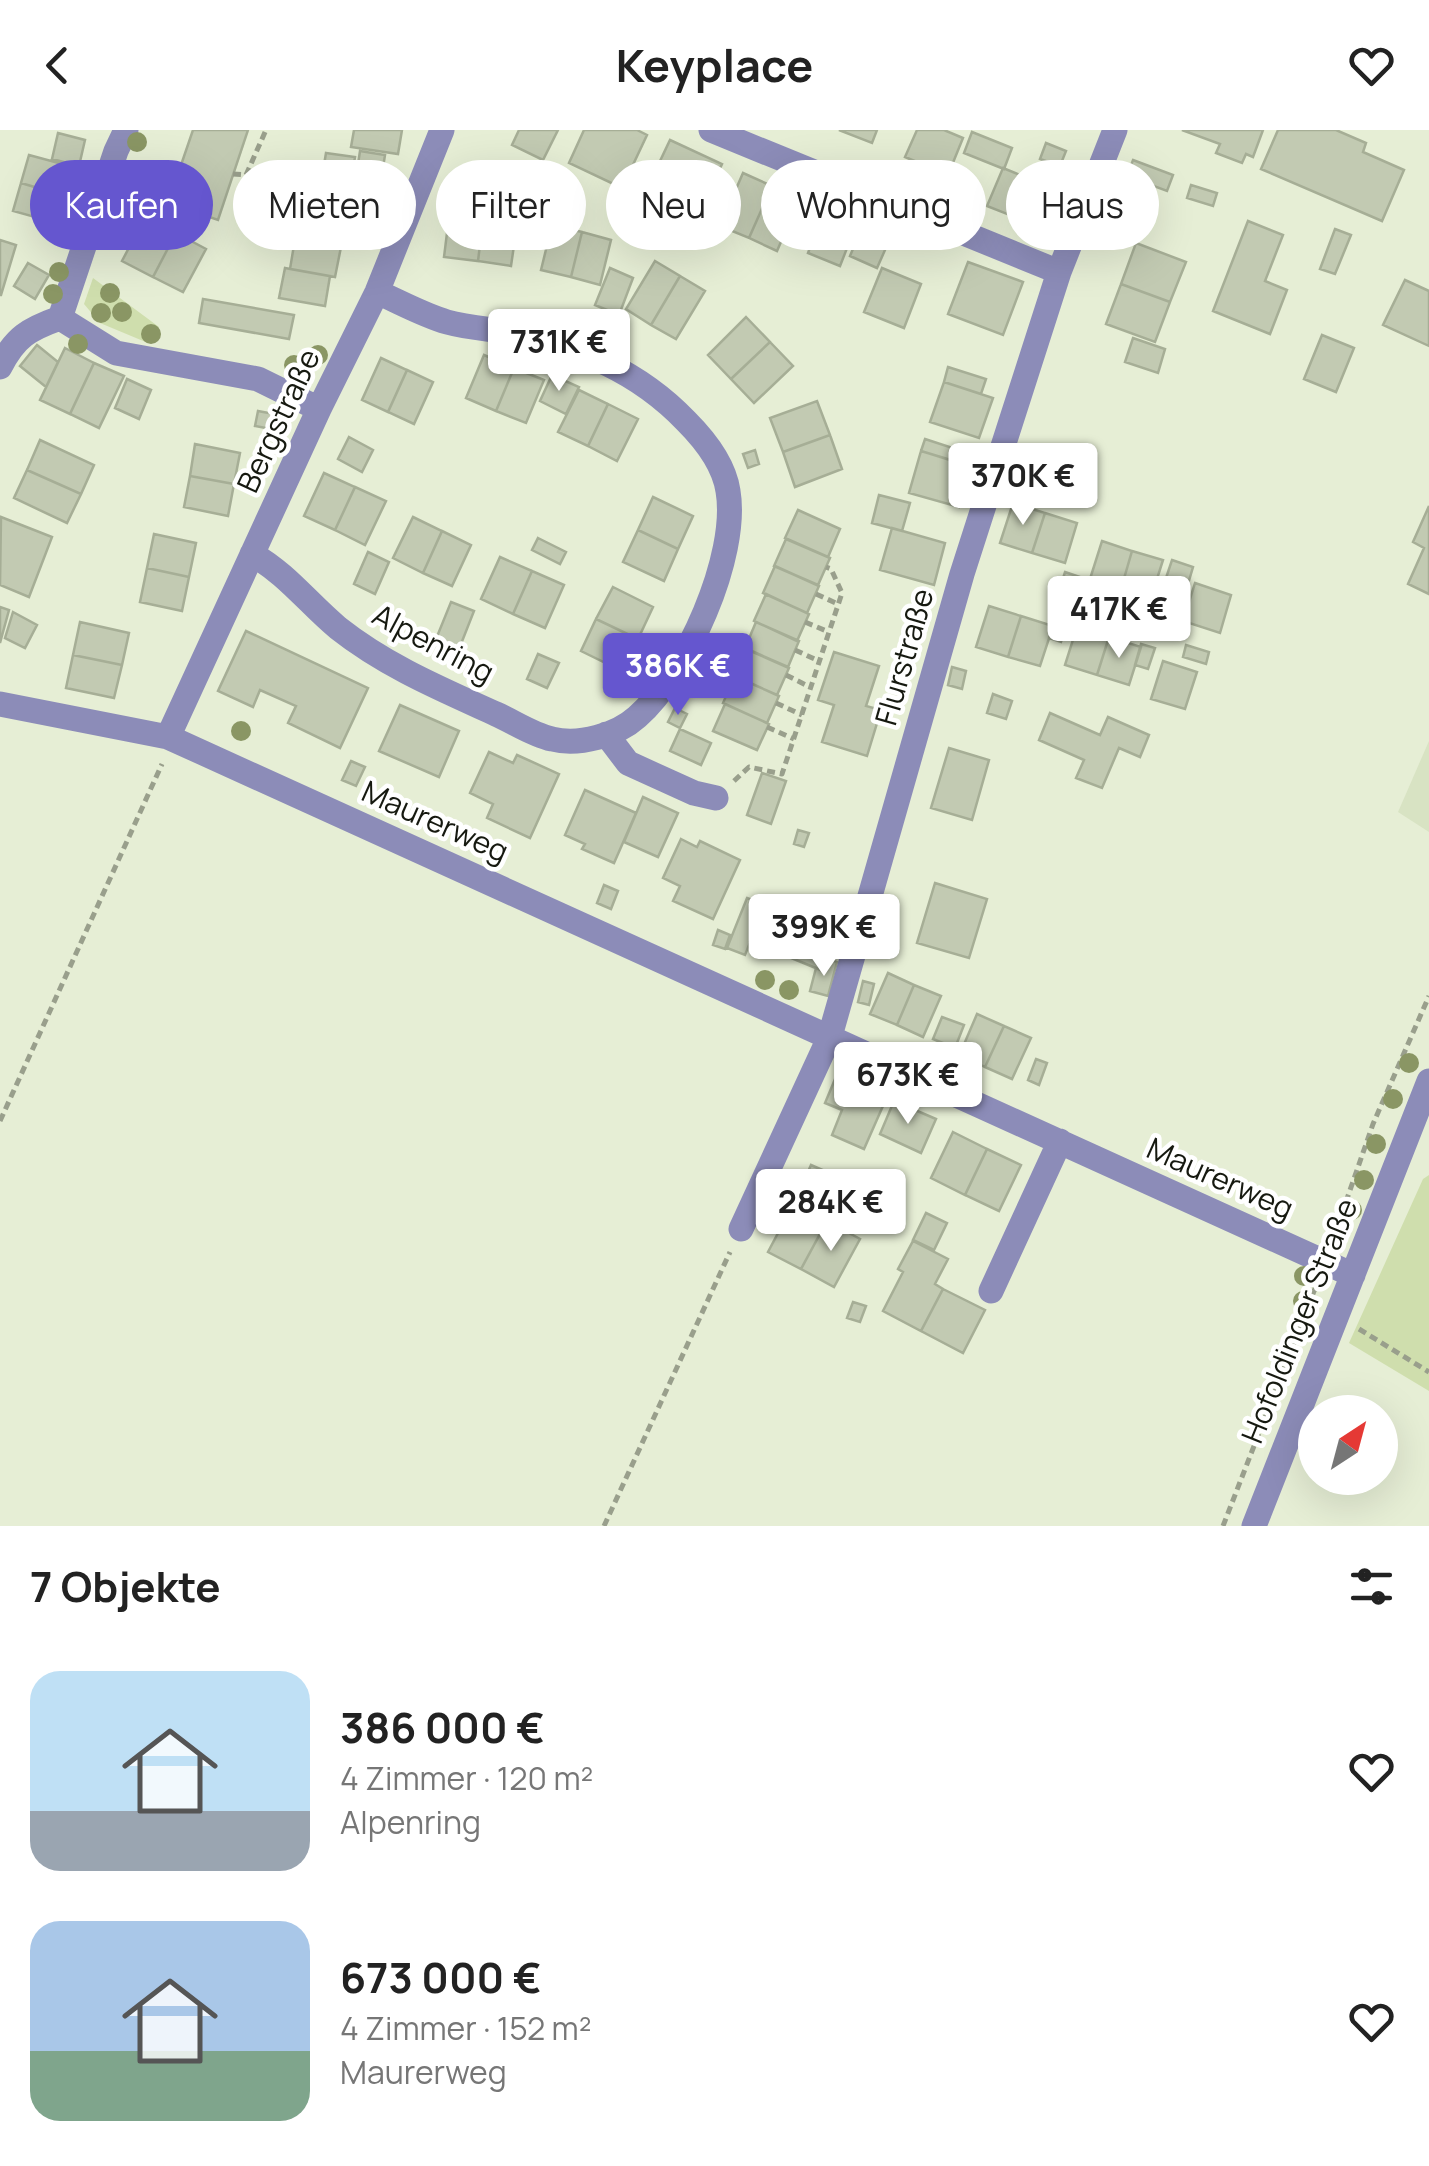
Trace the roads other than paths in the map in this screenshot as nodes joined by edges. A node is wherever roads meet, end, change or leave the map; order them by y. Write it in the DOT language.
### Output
graph roads {
  1 [pos="126,130"];
  2 [pos="442,130"];
  3 [pos="711,130"];
  4 [pos="1115,130"];
  5 [pos="1059,272"];
  6 [pos="377,292"];
  7 [pos="60,318"];
  8 [pos="0,366"];
  9 [pos="319,409"];
  10 [pos="252,554"];
  11 [pos="0,704"];
  12 [pos="606,734"];
  13 [pos="168,737"];
  14 [pos="716,798"];
  15 [pos="830,1036"];
  16 [pos="1429,1082"];
  17 [pos="1060,1141"];
  18 [pos="741,1230"];
  19 [pos="1353,1276"];
  20 [pos="990,1291"];
  21 [pos="1254,1526"];
  1 -- 7 [label="street"];
  2 -- 6 [label="street, Bergstraße"];
  3 -- 5 [label="street"];
  4 -- 5 [label="street, Flurstraße"];
  5 -- 15 [label="street, Flurstraße"];
  6 -- 9 [label="street, Bergstraße"];
  6 -- 12 [label="street, Alpenring"];
  7 -- 8 [label="street"];
  7 -- 9 [label="street"];
  9 -- 10 [label="street, Bergstraße"];
  10 -- 12 [label="street, Alpenring"];
  10 -- 13 [label="street, Bergstraße"];
  11 -- 13 [label="street, Maurerweg"];
  12 -- 14 [label="street"];
  13 -- 15 [label="street, Maurerweg"];
  15 -- 17 [label="street, Maurerweg"];
  15 -- 18 [label="street"];
  16 -- 19 [label="street, Hofoldinger Straße"];
  17 -- 19 [label="street, Maurerweg"];
  17 -- 20 [label="street"];
  19 -- 21 [label="street, Hofoldinger Straße"];
}
